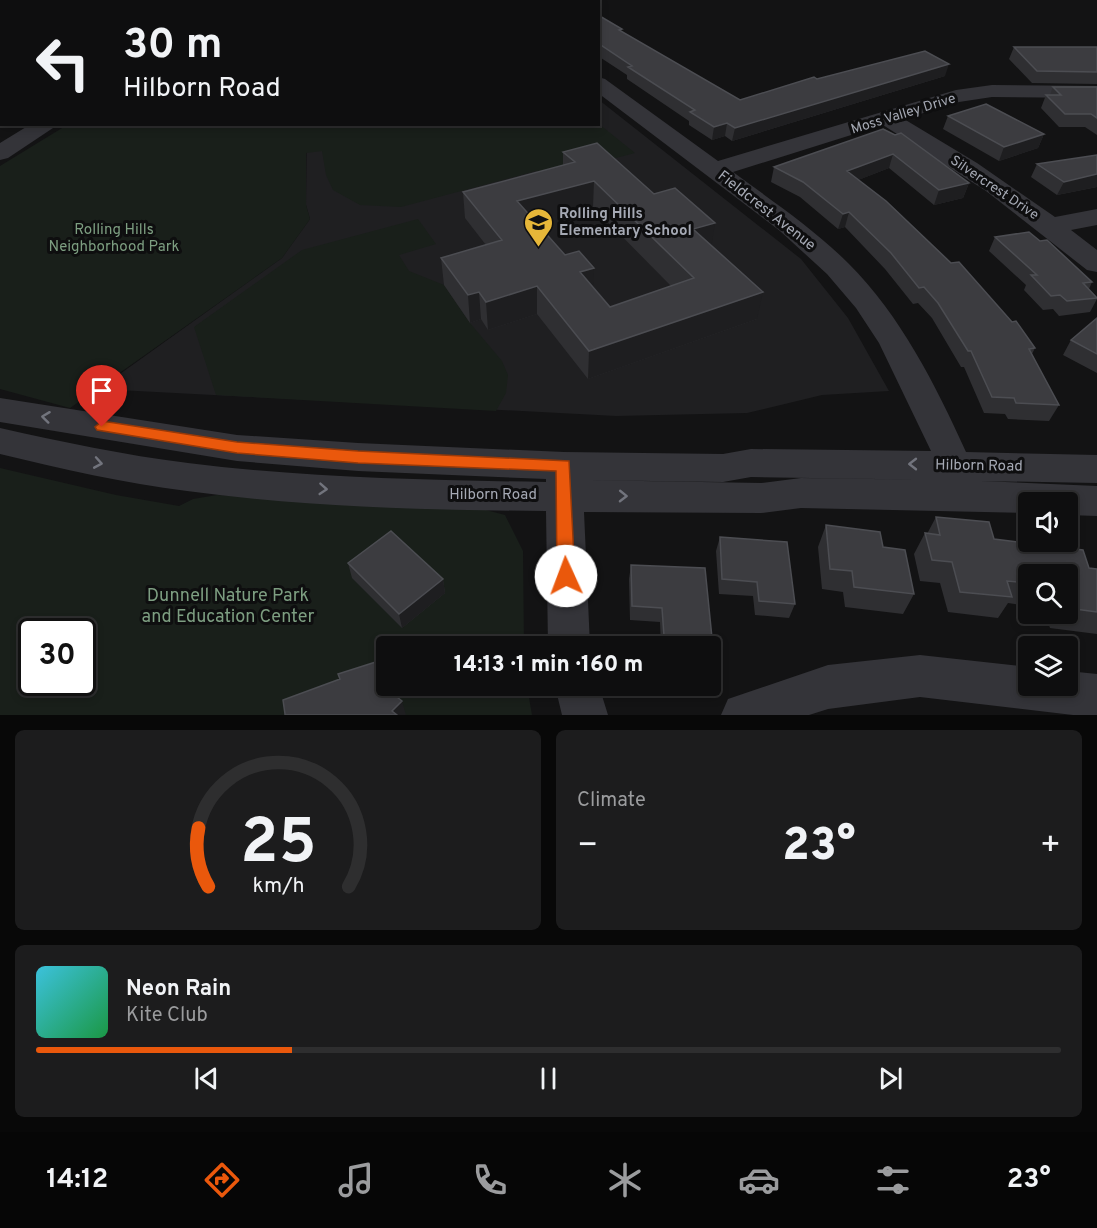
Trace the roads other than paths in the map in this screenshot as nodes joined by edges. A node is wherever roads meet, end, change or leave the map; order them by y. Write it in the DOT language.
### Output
graph roads {
  1 [pos="600,84"];
  2 [pos="1097,92"];
  3 [pos="886,118"];
  4 [pos="39,126"];
  5 [pos="0,153"];
  6 [pos="714,170"];
  7 [pos="1097,217"];
  8 [pos="1051,226"];
  9 [pos="1097,264"];
  10 [pos="0,410"];
  11 [pos="0,441"];
  12 [pos="1097,469"];
  13 [pos="962,479"];
  14 [pos="564,480"];
  15 [pos="1097,501"];
  16 [pos="569,636"];
  17 [pos="580,696"];
  18 [pos="1097,696"];
  19 [pos="585,715"];
  20 [pos="744,715"];
  1 -- 6 [label="street, Fieldcrest Avenue"];
  2 -- 3 [label="street, Moss Valley Drive"];
  3 -- 6 [label="street, Moss Valley Drive"];
  3 -- 8 [label="street, Silvercrest Drive"];
  4 -- 5 [label="street"];
  6 -- 13 [label="street, Fieldcrest Avenue"];
  7 -- 8 [label="street"];
  8 -- 9 [label="street, Silvercrest Drive"];
  14 -- 10 [label="street, Hilborn Road, one-way"];
  11 -- 14 [label="street, Hilborn Road, one-way"];
  12 -- 13 [label="street, Hilborn Road"];
  13 -- 14 [label="street, Hilborn Road"];
  13 -- 15 [label="street, Hilborn Road"];
  14 -- 16 [label="street"];
  17 -- 19 [label="street"];
  18 -- 20 [label="street"];
}
